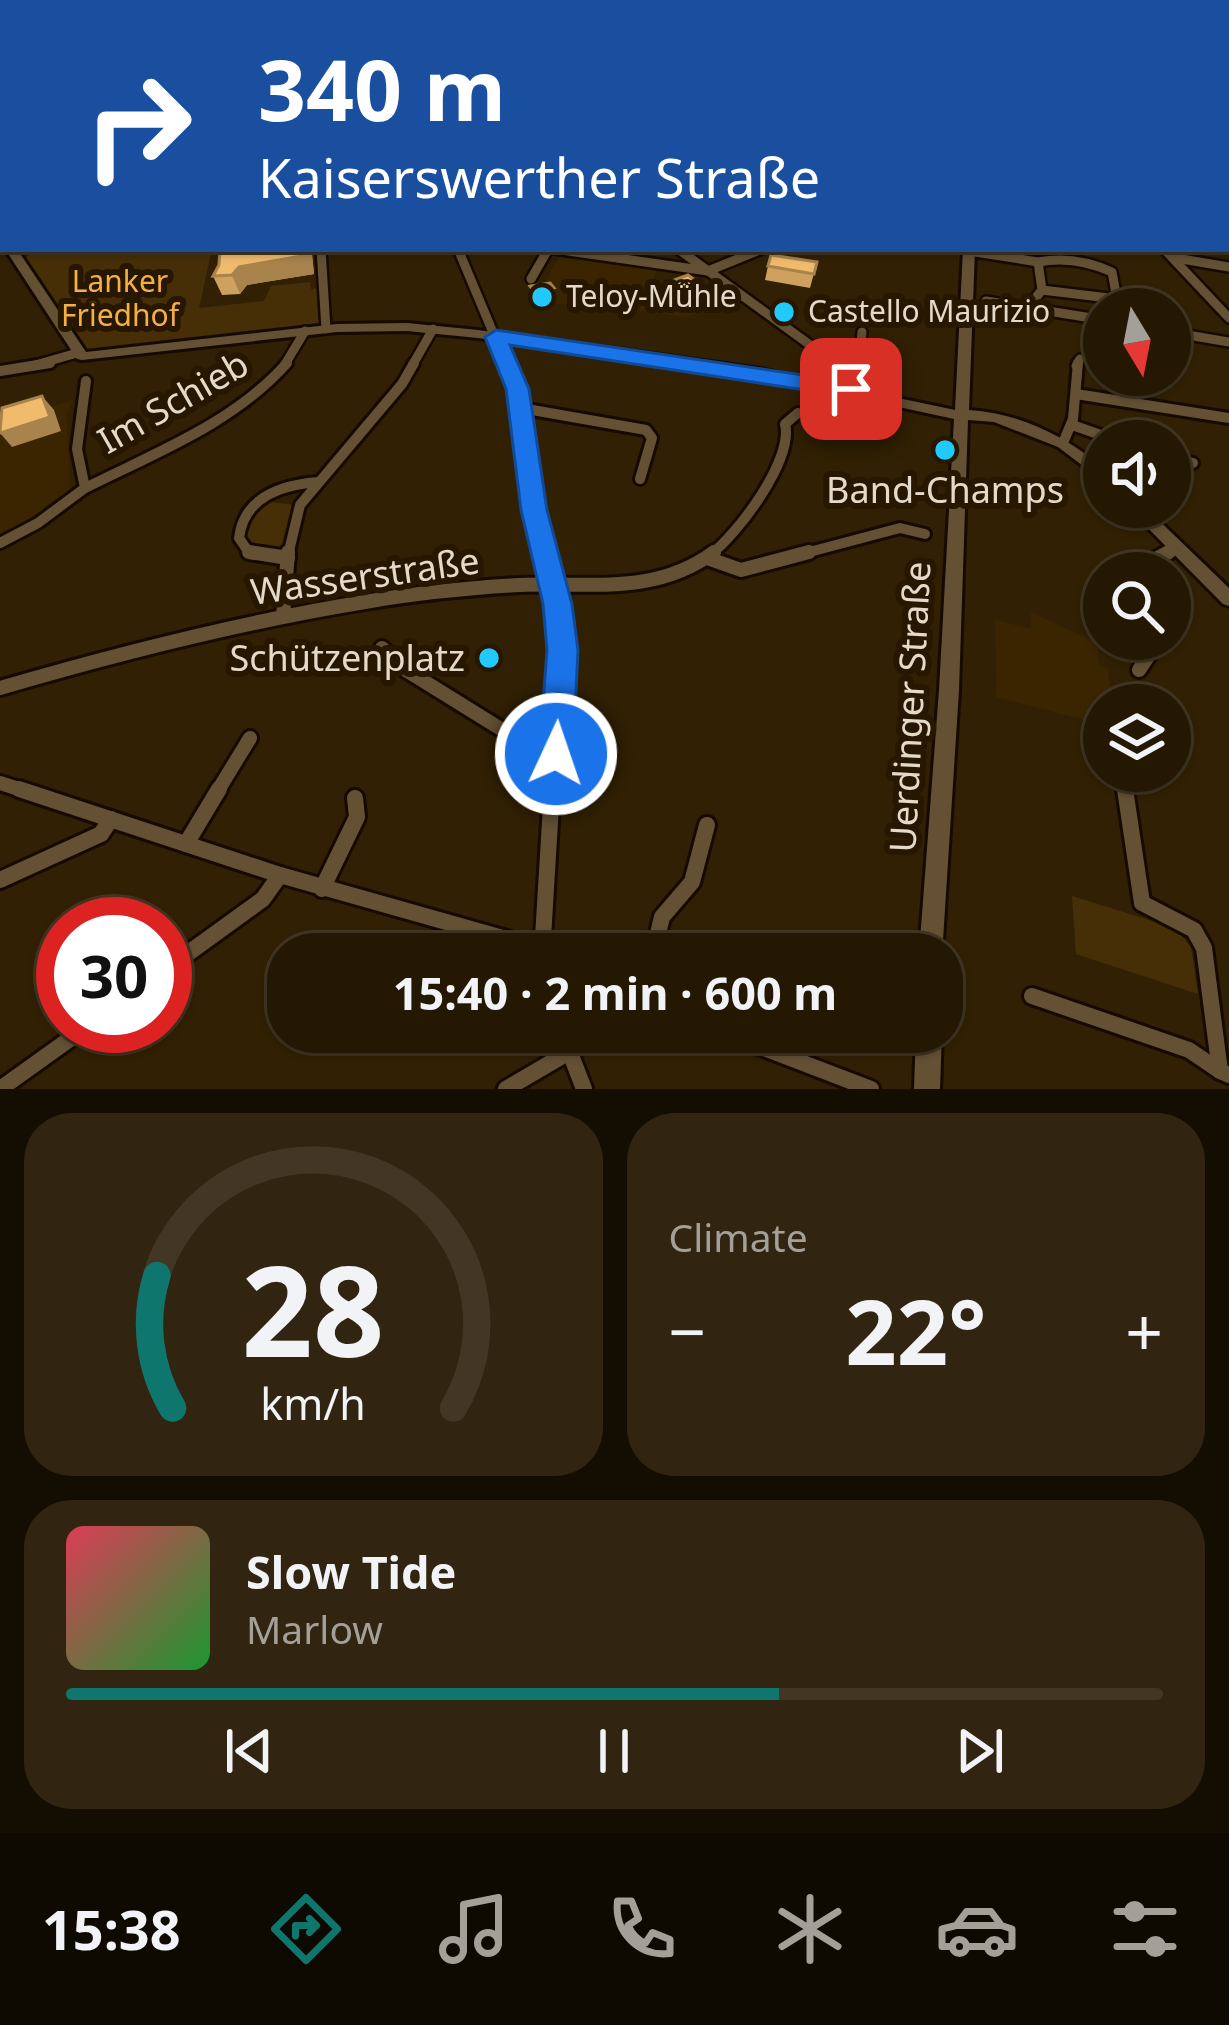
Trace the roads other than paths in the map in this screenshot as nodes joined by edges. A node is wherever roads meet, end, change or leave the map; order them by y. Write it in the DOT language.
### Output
graph roads {
  1 [pos="14,252"];
  2 [pos="321,252"];
  3 [pos="459,252"];
  4 [pos="549,252"];
  5 [pos="558,252"];
  6 [pos="682,252"];
  7 [pos="755,252"];
  8 [pos="969,252"];
  9 [pos="980,252"];
  10 [pos="1167,252"];
  11 [pos="1065,255"];
  12 [pos="1174,258"];
  13 [pos="1038,262"];
  14 [pos="1229,267"];
  15 [pos="708,271"];
  16 [pos="530,280"];
  17 [pos="1042,290"];
  18 [pos="986,301"];
  19 [pos="1037,309"];
  20 [pos="1083,317"];
  21 [pos="1229,318"];
  22 [pos="326,328"];
  23 [pos="434,329"];
  24 [pos="305,331"];
  25 [pos="862,332"];
  26 [pos="1191,336"];
  27 [pos="496,337"];
  28 [pos="1229,342"];
  29 [pos="77,353"];
  30 [pos="830,359"];
  31 [pos="1079,359"];
  32 [pos="0,371"];
  33 [pos="86,381"];
  34 [pos="851,389"];
  35 [pos="1076,394"];
  36 [pos="521,408"];
  37 [pos="961,412"];
  38 [pos="798,413"];
  39 [pos="1229,418"];
  40 [pos="1076,426"];
  41 [pos="1083,428"];
  42 [pos="1063,443"];
  43 [pos="1083,459"];
  44 [pos="640,479"];
  45 [pos="318,482"];
  46 [pos="85,488"];
  47 [pos="1156,528"];
  48 [pos="925,534"];
  49 [pos="0,543"];
  50 [pos="1176,548"];
  51 [pos="1169,552"];
  52 [pos="288,558"];
  53 [pos="707,558"];
  54 [pos="552,584"];
  55 [pos="1229,599"];
  56 [pos="283,616"];
  57 [pos="382,648"];
  58 [pos="1146,660"];
  59 [pos="1139,670"];
  60 [pos="0,688"];
  61 [pos="250,738"];
  62 [pos="556,754"];
  63 [pos="0,782"];
  64 [pos="1125,792"];
  65 [pos="355,798"];
  66 [pos="111,820"];
  67 [pos="707,825"];
  68 [pos="187,844"];
  69 [pos="280,875"];
  70 [pos="0,880"];
  71 [pos="322,889"];
  72 [pos="478,933"];
  73 [pos="543,933"];
  74 [pos="658,933"];
  75 [pos="933,933"];
  76 [pos="192,950"];
  77 [pos="1032,996"];
  78 [pos="50,1053"];
  79 [pos="552,1053"];
  80 [pos="570,1053"];
  81 [pos="777,1053"];
  82 [pos="928,1053"];
  83 [pos="1225,1073"];
  84 [pos="0,1089"];
  85 [pos="506,1089"];
  86 [pos="584,1089"];
  87 [pos="871,1089"];
  88 [pos="927,1089"];
  1 -- 29 [label="street"];
  2 -- 22 [label="street"];
  3 -- 27 [label="street"];
  4 -- 16 [label="street"];
  5 -- 15 [label="street"];
  6 -- 15 [label="street"];
  7 -- 15 [label="street"];
  8 -- 37 [label="street, Uerdinger Straße"];
  9 -- 13 [label="street"];
  10 -- 12 [label="street"];
  11 -- 13 [label="street"];
  11 -- 17 [label="street"];
  12 -- 14 [label="street"];
  12 -- 21 [label="street"];
  13 -- 17 [label="street"];
  15 -- 30 [label="street"];
  17 -- 19 [label="street"];
  18 -- 19 [label="street"];
  19 -- 20 [label="street"];
  22 -- 23 [label="street"];
  22 -- 24 [label="street"];
  23 -- 27 [label="street"];
  23 -- 45 [label="street"];
  24 -- 29 [label="street"];
  24 -- 46 [label="street, Im Schieb"];
  25 -- 30 [label="street"];
  26 -- 28 [label="street"];
  27 -- 34 [label="street"];
  27 -- 36 [label="street"];
  29 -- 32 [label="street"];
  30 -- 34 [label="street"];
  31 -- 35 [label="street"];
  33 -- 46 [label="street, Im Schieb"];
  34 -- 37 [label="street"];
  35 -- 39 [label="street"];
  35 -- 40 [label="street"];
  36 -- 44 [label="street"];
  36 -- 54 [label="street"];
  37 -- 42 [label="street"];
  37 -- 75 [label="street, Uerdinger Straße"];
  38 -- 53 [label="street, Wasserstraße"];
  40 -- 41 [label="street"];
  40 -- 42 [label="street"];
  42 -- 43 [label="street"];
  45 -- 52 [label="street"];
  45 -- 52 [label="street"];
  46 -- 49 [label="street"];
  47 -- 50 [label="street"];
  48 -- 53 [label="street"];
  50 -- 51 [label="street"];
  50 -- 55 [label="street"];
  52 -- 56 [label="street"];
  53 -- 54 [label="street, Wasserstraße"];
  54 -- 56 [label="street, Wasserstraße"];
  54 -- 62 [label="street"];
  56 -- 60 [label="street, Wasserstraße"];
  57 -- 62 [label="street"];
  58 -- 59 [label="street"];
  61 -- 68 [label="street"];
  62 -- 73 [label="street"];
  63 -- 66 [label="street"];
  64 -- 83 [label="street"];
  65 -- 71 [label="street"];
  66 -- 68 [label="street"];
  66 -- 70 [label="street"];
  67 -- 74 [label="street"];
  68 -- 69 [label="street"];
  69 -- 71 [label="street"];
  69 -- 76 [label="street"];
  71 -- 72 [label="street"];
  77 -- 83 [label="street"];
  78 -- 84 [label="street"];
  79 -- 85 [label="street"];
  80 -- 86 [label="street"];
  81 -- 87 [label="street"];
  82 -- 88 [label="street"];
}
